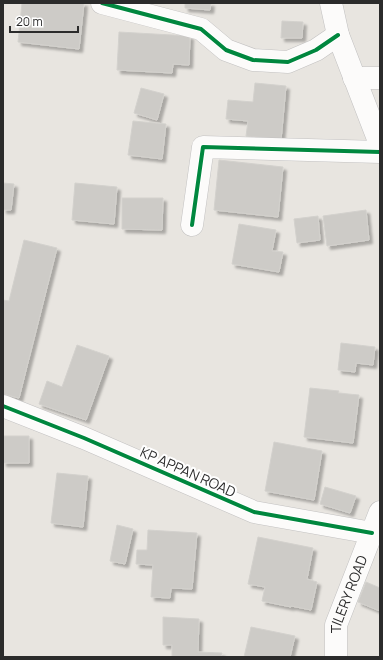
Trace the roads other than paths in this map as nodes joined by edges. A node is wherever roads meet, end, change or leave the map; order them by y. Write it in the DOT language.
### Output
graph roads {
  1 [pos="102,3"];
  2 [pos="331,3"];
  3 [pos="338,35"];
  4 [pos="354,78"];
  5 [pos="380,78"];
  6 [pos="380,144"];
  7 [pos="380,152"];
  8 [pos="192,225"];
  9 [pos="3,406"];
  10 [pos="380,512"];
  11 [pos="372,533"];
  12 [pos="336,657"];
  1 -- 3 [label="street"];
  2 -- 3 [label="street"];
  3 -- 4 [label="street"];
  4 -- 5 [label="street"];
  4 -- 6 [label="street"];
  7 -- 8 [label="street"];
  9 -- 11 [label="street, KP APPAN ROAD"];
  10 -- 11 [label="street, TILERY ROAD"];
  11 -- 12 [label="street, TILERY ROAD"];
}
